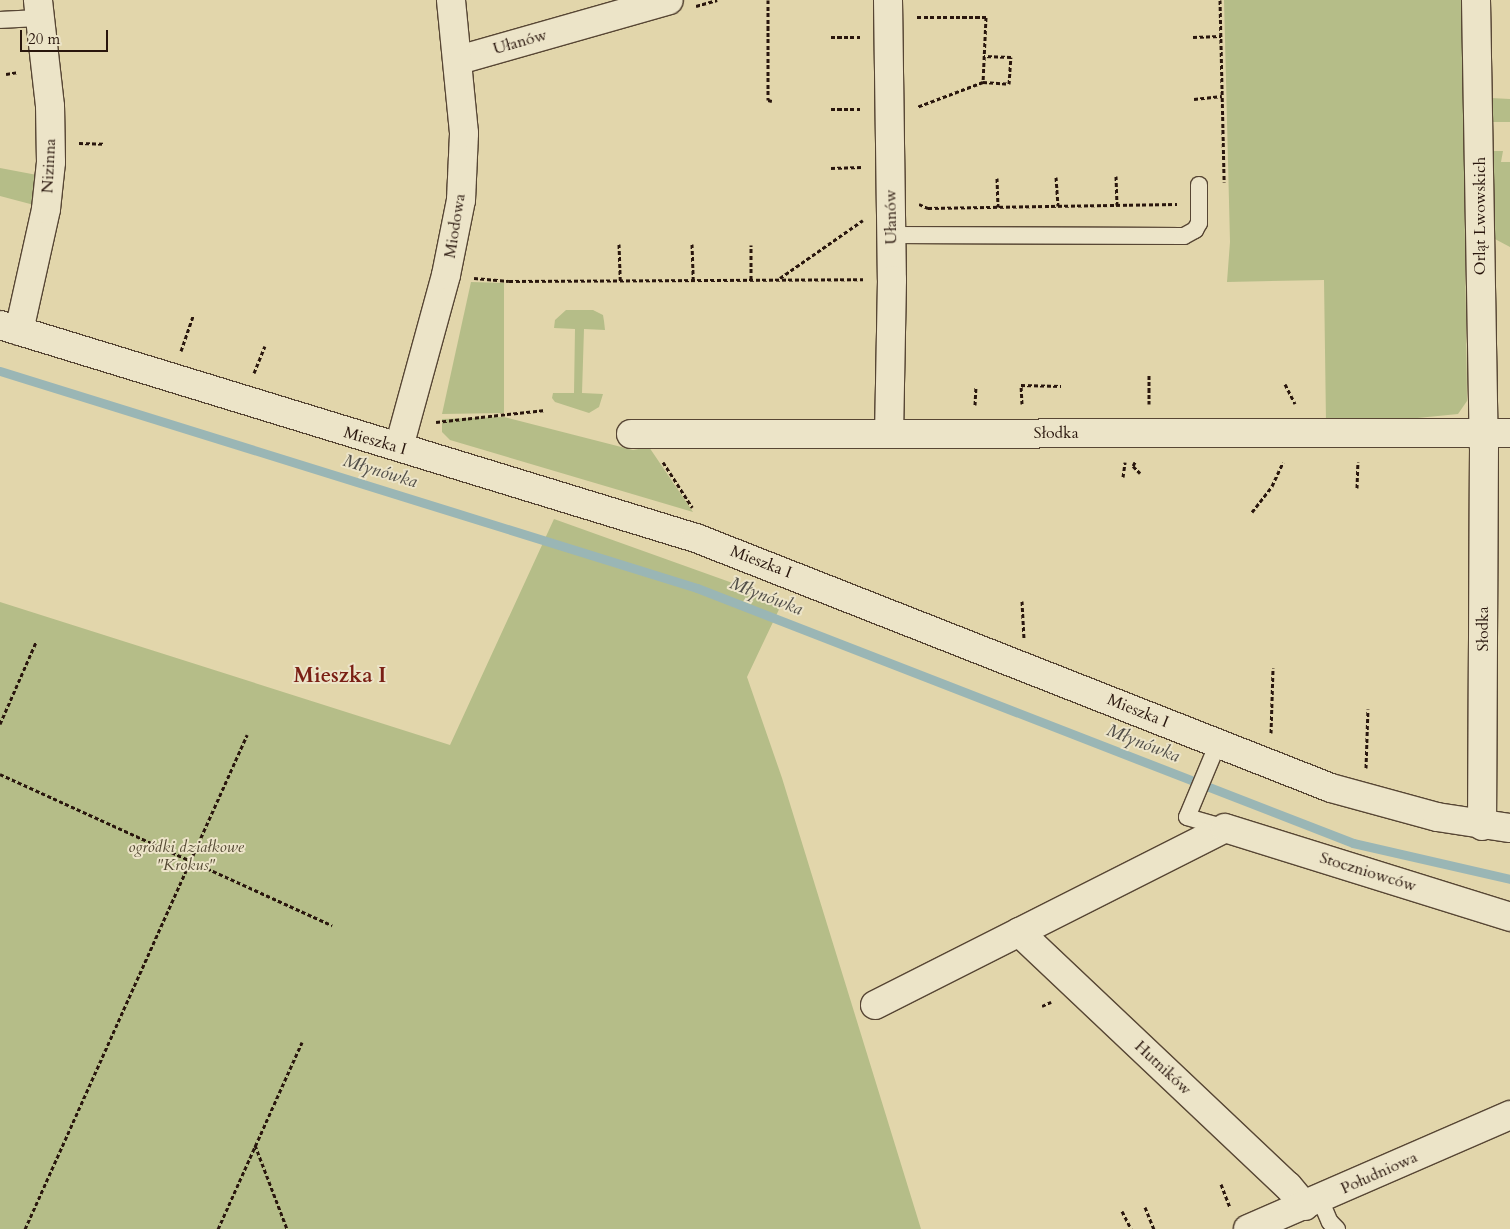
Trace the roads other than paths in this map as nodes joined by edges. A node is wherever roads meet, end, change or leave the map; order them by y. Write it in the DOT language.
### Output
graph roads {
  1 [pos="450,0"];
  2 [pos="1476,0"];
  3 [pos="680,4"];
  4 [pos="39,9"];
  5 [pos="889,9"];
  6 [pos="0,20"];
  7 [pos="459,60"];
  8 [pos="1199,185"];
  9 [pos="891,234"];
  10 [pos="10,328"];
  11 [pos="1482,432"];
  12 [pos="1510,433"];
  13 [pos="631,434"];
  14 [pos="889,434"];
  15 [pos="398,447"];
  16 [pos="1213,754"];
  17 [pos="1482,826"];
  18 [pos="1225,828"];
  19 [pos="1510,828"];
  20 [pos="1510,917"];
  21 [pos="1019,932"];
  22 [pos="875,1005"];
  23 [pos="1510,1115"];
  24 [pos="1312,1202"];
  25 [pos="1241,1223"];
  26 [pos="1337,1229"];
  1 -- 7 [label="street, Miodowa"];
  2 -- 11 [label="street, Orląt Lwowskich"];
  3 -- 7 [label="street, Ułanów"];
  4 -- 6 [label="lane"];
  4 -- 10 [label="street, Nizinna"];
  5 -- 9 [label="street, Ułanów"];
  7 -- 15 [label="street, Miodowa"];
  8 -- 9 [label="lane"];
  9 -- 14 [label="street, Ułanów"];
  10 -- 15 [label="street, Mieszka I"];
  11 -- 12 [label="street, Słodka"];
  11 -- 14 [label="street, Słodka"];
  11 -- 17 [label="street, Słodka"];
  13 -- 14 [label="street, Słodka"];
  15 -- 16 [label="street, Mieszka I"];
  16 -- 17 [label="street, Mieszka I"];
  16 -- 18 [label="lane"];
  17 -- 19 [label="street, Mieszka I"];
  18 -- 20 [label="street, Stoczniowców"];
  18 -- 21 [label="street"];
  21 -- 22 [label="street"];
  21 -- 24 [label="street, Hutników"];
  23 -- 24 [label="street, Południowa"];
  24 -- 25 [label="street, Południowa"];
  24 -- 26 [label="lane"];
}
